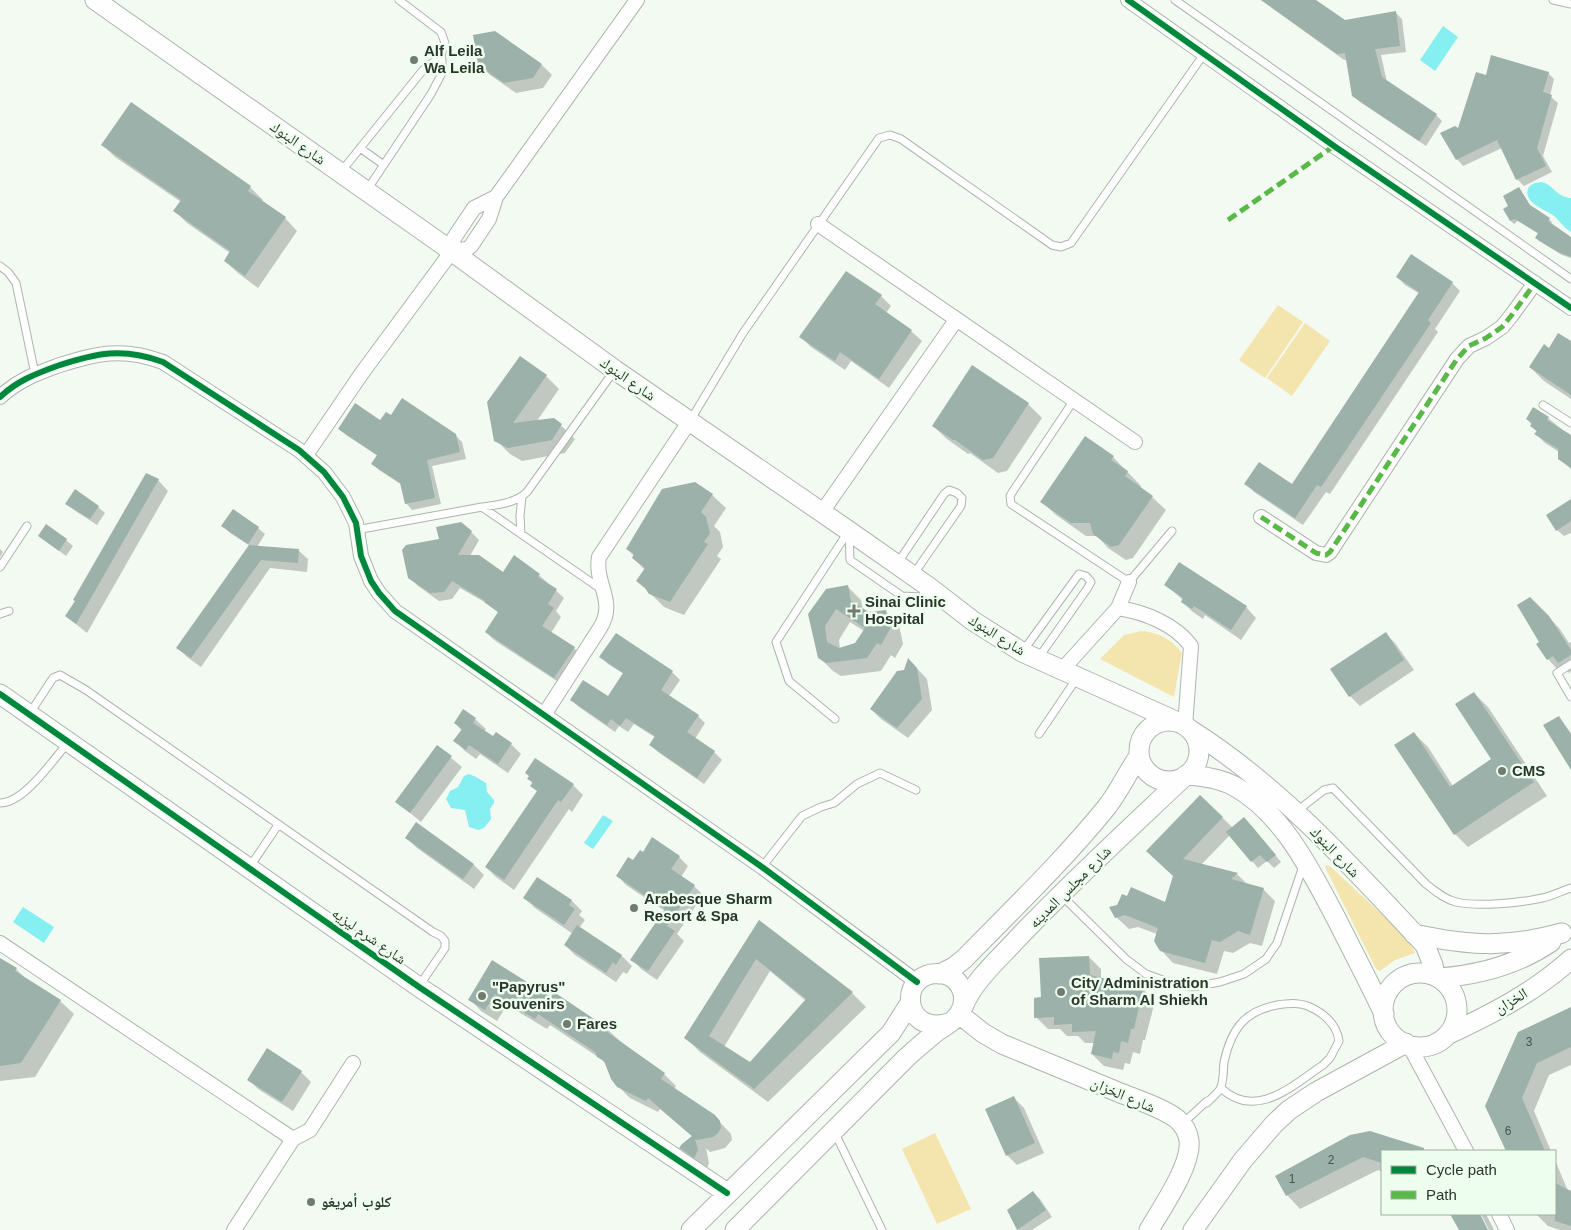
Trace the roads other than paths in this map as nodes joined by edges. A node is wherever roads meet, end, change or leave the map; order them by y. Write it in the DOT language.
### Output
graph roads {
  1 [pos="95,0"];
  2 [pos="399,0"];
  3 [pos="637,0"];
  4 [pos="1128,0"];
  5 [pos="1176,0"];
  6 [pos="1553,0"];
  7 [pos="1571,4"];
  8 [pos="1204,54"];
  9 [pos="440,56"];
  10 [pos="360,148"];
  11 [pos="384,165"];
  12 [pos="340,173"];
  13 [pos="366,191"];
  14 [pos="818,224"];
  15 [pos="452,251"];
  16 [pos="0,266"];
  17 [pos="1571,279"];
  18 [pos="1534,283"];
  19 [pos="1571,308"];
  20 [pos="956,320"];
  21 [pos="615,370"];
  22 [pos="34,374"];
  23 [pos="0,397"];
  24 [pos="1074,400"];
  25 [pos="1543,405"];
  26 [pos="689,422"];
  27 [pos="1571,424"];
  28 [pos="1135,442"];
  29 [pos="306,455"];
  30 [pos="522,496"];
  31 [pos="482,507"];
  32 [pos="822,512"];
  33 [pos="1261,517"];
  34 [pos="27,526"];
  35 [pos="356,530"];
  36 [pos="849,530"];
  37 [pos="1172,531"];
  38 [pos="521,534"];
  39 [pos="896,565"];
  40 [pos="0,567"];
  41 [pos="912,576"];
  42 [pos="1129,582"];
  43 [pos="929,587"];
  44 [pos="604,591"];
  45 [pos="1118,608"];
  46 [pos="9,611"];
  47 [pos="0,614"];
  48 [pos="1024,653"];
  49 [pos="1571,664"];
  50 [pos="1069,675"];
  51 [pos="0,694"];
  52 [pos="1571,697"];
  53 [pos="29,714"];
  54 [pos="544,715"];
  55 [pos="835,719"];
  56 [pos="1184,726"];
  57 [pos="1039,734"];
  58 [pos="69,742"];
  59 [pos="1139,756"];
  60 [pos="1186,775"];
  61 [pos="916,790"];
  62 [pos="0,803"];
  63 [pos="1296,812"];
  64 [pos="278,825"];
  65 [pos="1305,860"];
  66 [pos="762,867"];
  67 [pos="249,868"];
  68 [pos="1044,877"];
  69 [pos="1571,888"];
  70 [pos="1060,894"];
  71 [pos="1567,929"];
  72 [pos="1414,934"];
  73 [pos="0,943"];
  74 [pos="1571,959"];
  75 [pos="940,974"];
  76 [pos="1437,977"];
  77 [pos="917,982"];
  78 [pos="419,987"];
  79 [pos="910,1003"];
  80 [pos="1384,1014"];
  81 [pos="957,1015"];
  82 [pos="1447,1036"];
  83 [pos="1407,1044"];
  84 [pos="354,1063"];
  85 [pos="1221,1088"];
  86 [pos="1182,1124"];
  87 [pos="834,1131"];
  88 [pos="293,1140"];
  89 [pos="1465,1150"];
  90 [pos="727,1193"];
  91 [pos="1499,1215"];
  92 [pos="234,1230"];
  93 [pos="691,1230"];
  94 [pos="735,1230"];
  95 [pos="882,1230"];
  96 [pos="1149,1230"];
  97 [pos="1194,1230"];
  98 [pos="1507,1230"];
  1 -- 12 [label="main road, شارع البنوك"];
  2 -- 9 [label="lane"];
  3 -- 15 [label="street"];
  4 -- 8 [label="street"];
  5 -- 17 [label="lane"];
  6 -- 7 [label="lane"];
  8 -- 14 [label="lane"];
  8 -- 18 [label="street"];
  9 -- 10 [label="lane"];
  9 -- 11 [label="lane"];
  10 -- 11 [label="lane"];
  10 -- 12 [label="lane"];
  11 -- 13 [label="lane"];
  12 -- 13 [label="main road, شارع البنوك"];
  13 -- 15 [label="main road, شارع البنوك"];
  14 -- 20 [label="street"];
  14 -- 26 [label="lane"];
  15 -- 21 [label="main road, شارع البنوك"];
  15 -- 29 [label="street"];
  16 -- 22 [label="lane"];
  18 -- 19 [label="street"];
  18 -- 33 [label="street"];
  20 -- 24 [label="street"];
  20 -- 32 [label="street"];
  21 -- 26 [label="main road, شارع البنوك"];
  21 -- 30 [label="lane"];
  22 -- 23 [label="street"];
  22 -- 29 [label="street"];
  24 -- 28 [label="street"];
  24 -- 42 [label="lane"];
  25 -- 27 [label="lane"];
  26 -- 32 [label="main road, شارع البنوك"];
  26 -- 44 [label="street"];
  29 -- 35 [label="street"];
  30 -- 31 [label="lane"];
  30 -- 38 [label="lane"];
  31 -- 35 [label="lane"];
  31 -- 38 [label="lane"];
  32 -- 36 [label="main road, شارع البنوك"];
  34 -- 40 [label="lane"];
  35 -- 54 [label="street"];
  36 -- 39 [label="main road, شارع البنوك"];
  36 -- 43 [label="lane"];
  36 -- 55 [label="lane"];
  37 -- 42 [label="lane"];
  38 -- 44 [label="lane"];
  39 -- 41 [label="main road, شارع البنوك"];
  39 -- 41 [label="lane"];
  41 -- 43 [label="main road, شارع البنوك"];
  42 -- 45 [label="street"];
  43 -- 48 [label="main road, شارع البنوك"];
  44 -- 54 [label="street"];
  45 -- 50 [label="street"];
  45 -- 56 [label="street"];
  46 -- 47 [label="lane"];
  48 -- 48 [label="lane"];
  48 -- 50 [label="main road, شارع البنوك"];
  49 -- 52 [label="lane"];
  50 -- 56 [label="main road, شارع البنوك"];
  50 -- 57 [label="lane"];
  51 -- 53 [label="main road, شارع شرم ليزيه"];
  53 -- 58 [label="main road, شارع شرم ليزيه"];
  53 -- 64 [label="lane"];
  54 -- 66 [label="street"];
  56 -- 59 [label="main road"];
  56 -- 60 [label="main road"];
  56 -- 63 [label="main road, شارع البنوك"];
  58 -- 62 [label="lane"];
  58 -- 67 [label="main road, شارع شرم ليزيه"];
  59 -- 60 [label="main road"];
  59 -- 68 [label="main road, شارع مجلس المدينه"];
  60 -- 65 [label="main road, شارع البنوك"];
  60 -- 70 [label="main road, شارع مجلس المدينه"];
  61 -- 66 [label="lane"];
  63 -- 69 [label="lane"];
  63 -- 72 [label="main road, شارع البنوك"];
  64 -- 67 [label="lane"];
  64 -- 78 [label="lane"];
  65 -- 70 [label="lane"];
  65 -- 80 [label="main road, شارع البنوك"];
  66 -- 77 [label="street"];
  67 -- 78 [label="main road, شارع شرم ليزيه"];
  68 -- 70 [label="main road"];
  68 -- 75 [label="main road, شارع مجلس المدينه"];
  70 -- 81 [label="main road, شارع مجلس المدينه"];
  71 -- 72 [label="main road"];
  71 -- 76 [label="main road"];
  72 -- 76 [label="main road, شارع البنوك"];
  73 -- 88 [label="street"];
  74 -- 82 [label="main road, الخزان"];
  75 -- 77 [label="main road"];
  75 -- 81 [label="main road"];
  76 -- 80 [label="main road"];
  76 -- 82 [label="main road"];
  77 -- 79 [label="main road"];
  78 -- 90 [label="main road, شارع شرم ليزيه"];
  79 -- 81 [label="main road"];
  79 -- 90 [label="main road"];
  80 -- 83 [label="main road"];
  81 -- 86 [label="main road, شارع الخزان"];
  81 -- 87 [label="main road, شارع مجلس المدينه"];
  82 -- 83 [label="main road"];
  83 -- 89 [label="street"];
  83 -- 97 [label="main road"];
  84 -- 88 [label="street"];
  85 -- 85 [label="lane"];
  85 -- 86 [label="lane"];
  86 -- 96 [label="main road"];
  87 -- 94 [label="main road, شارع مجلس المدينه"];
  87 -- 95 [label="lane"];
  88 -- 92 [label="street"];
  90 -- 93 [label="main road"];
  91 -- 98 [label="street"];
}
